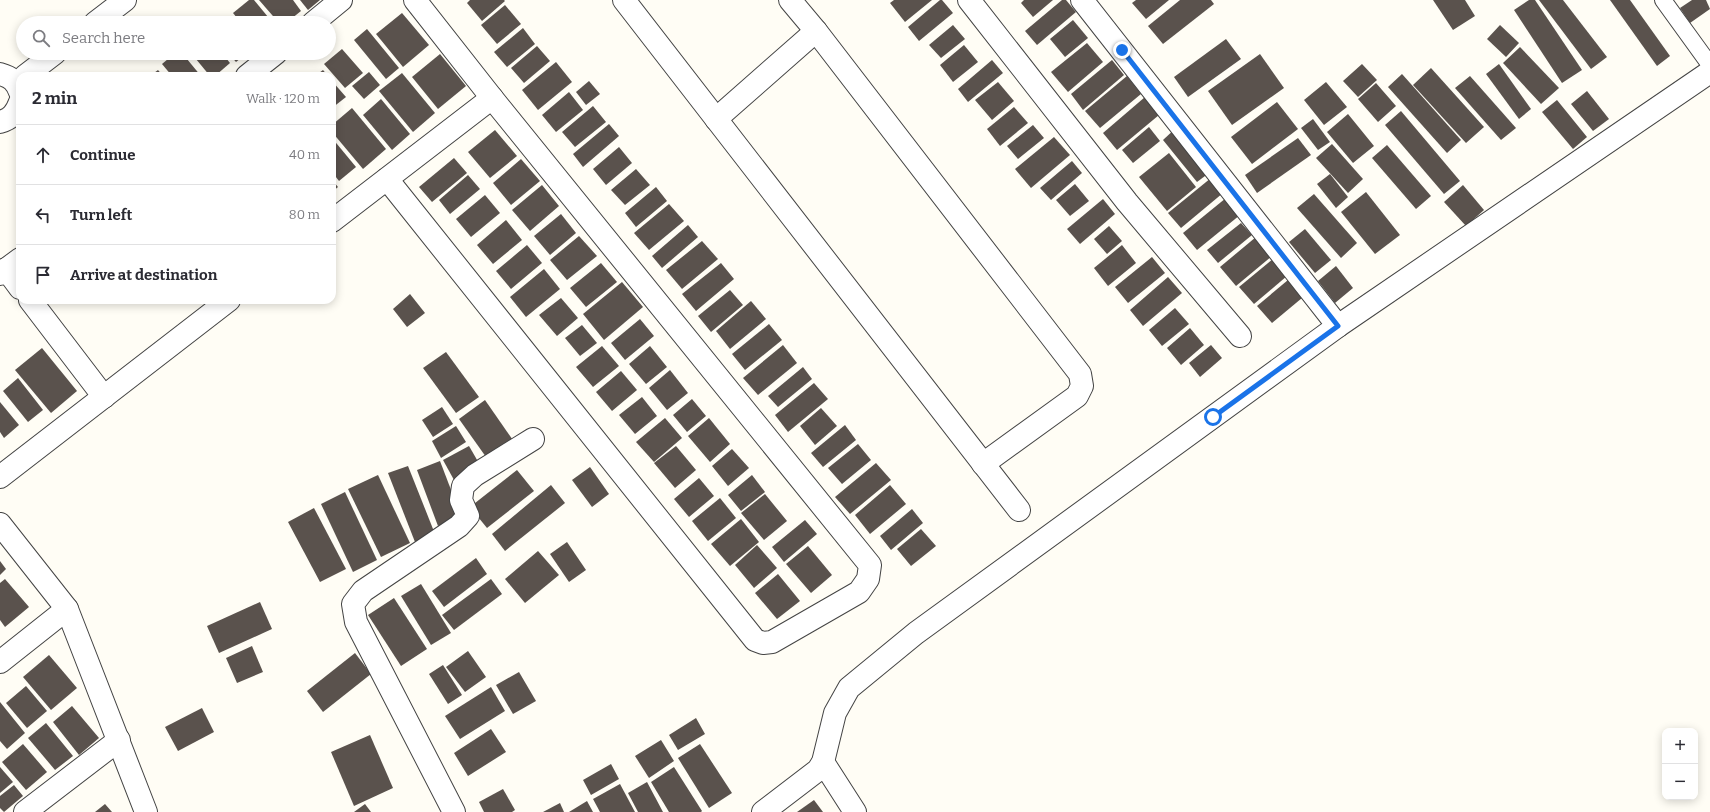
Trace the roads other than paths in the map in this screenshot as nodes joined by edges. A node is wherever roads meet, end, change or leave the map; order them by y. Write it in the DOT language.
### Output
graph roads {
  1 [pos="125,0"];
  2 [pos="341,0"];
  3 [pos="415,0"];
  4 [pos="624,0"];
  5 [pos="790,0"];
  6 [pos="969,0"];
  7 [pos="1082,0"];
  8 [pos="1663,0"];
  9 [pos="104,16"];
  10 [pos="321,16"];
  11 [pos="816,31"];
  12 [pos="49,60"];
  13 [pos="267,60"];
  14 [pos="1710,65"];
  15 [pos="38,72"];
  16 [pos="253,72"];
  17 [pos="1710,72"];
  18 [pos="492,98"];
  19 [pos="716,119"];
  20 [pos="387,179"];
  21 [pos="336,218"];
  22 [pos="9,267"];
  23 [pos="16,280"];
  24 [pos="33,304"];
  25 [pos="224,304"];
  26 [pos="1338,326"];
  27 [pos="1240,336"];
  28 [pos="104,397"];
  29 [pos="533,439"];
  30 [pos="983,464"];
  31 [pos="0,477"];
  32 [pos="1018,510"];
  33 [pos="0,524"];
  34 [pos="67,609"];
  35 [pos="0,662"];
  36 [pos="119,740"];
  37 [pos="823,762"];
  38 [pos="25,812"];
  39 [pos="146,812"];
  40 [pos="454,812"];
  41 [pos="763,812"];
  42 [pos="854,812"];
  1 -- 9 [label="street"];
  2 -- 10 [label="street"];
  3 -- 18 [label="street"];
  4 -- 19 [label="street"];
  5 -- 11 [label="street"];
  6 -- 27 [label="street"];
  7 -- 26 [label="street"];
  8 -- 14 [label="lane"];
  11 -- 19 [label="street"];
  11 -- 30 [label="street"];
  12 -- 15 [label="street"];
  13 -- 16 [label="street"];
  17 -- 26 [label="street"];
  18 -- 20 [label="street"];
  18 -- 20 [label="street"];
  19 -- 30 [label="street"];
  20 -- 21 [label="street"];
  22 -- 23 [label="street"];
  24 -- 28 [label="street"];
  25 -- 28 [label="street"];
  26 -- 37 [label="street"];
  28 -- 31 [label="street"];
  29 -- 40 [label="street"];
  30 -- 32 [label="street"];
  33 -- 34 [label="street"];
  34 -- 35 [label="street"];
  34 -- 36 [label="street"];
  36 -- 38 [label="street"];
  36 -- 39 [label="street"];
  37 -- 41 [label="street"];
  37 -- 42 [label="street"];
}
